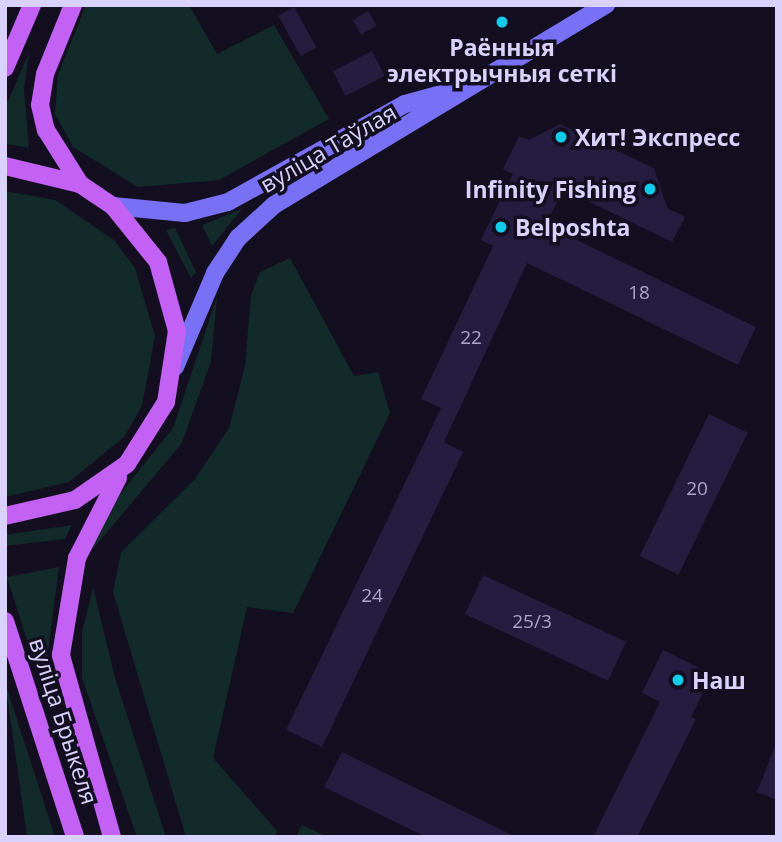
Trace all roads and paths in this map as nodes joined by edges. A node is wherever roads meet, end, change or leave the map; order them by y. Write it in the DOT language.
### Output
graph roads {
  1 [pos="32,5"];
  2 [pos="73,5"];
  3 [pos="606,5"];
  4 [pos="5,68"];
  5 [pos="457,90"];
  6 [pos="5,166"];
  7 [pos="80,184"];
  8 [pos="113,206"];
  9 [pos="175,367"];
  10 [pos="127,464"];
  11 [pos="5,516"];
  12 [pos="5,621"];
  13 [pos="75,837"];
  14 [pos="112,837"];
  1 -- 4 [label="main road"];
  2 -- 7 [label="main road"];
  3 -- 5 [label="main road, вуліца Таўлая"];
  5 -- 8 [label="main road, вуліца Таўлая"];
  5 -- 9 [label="main road, вуліца Таўлая"];
  6 -- 7 [label="main road"];
  7 -- 8 [label="main road"];
  8 -- 9 [label="main road"];
  9 -- 10 [label="main road"];
  10 -- 11 [label="main road"];
  10 -- 14 [label="main road, вуліца Брыкеля"];
  12 -- 13 [label="main road, вуліца Брыкеля"];
}
